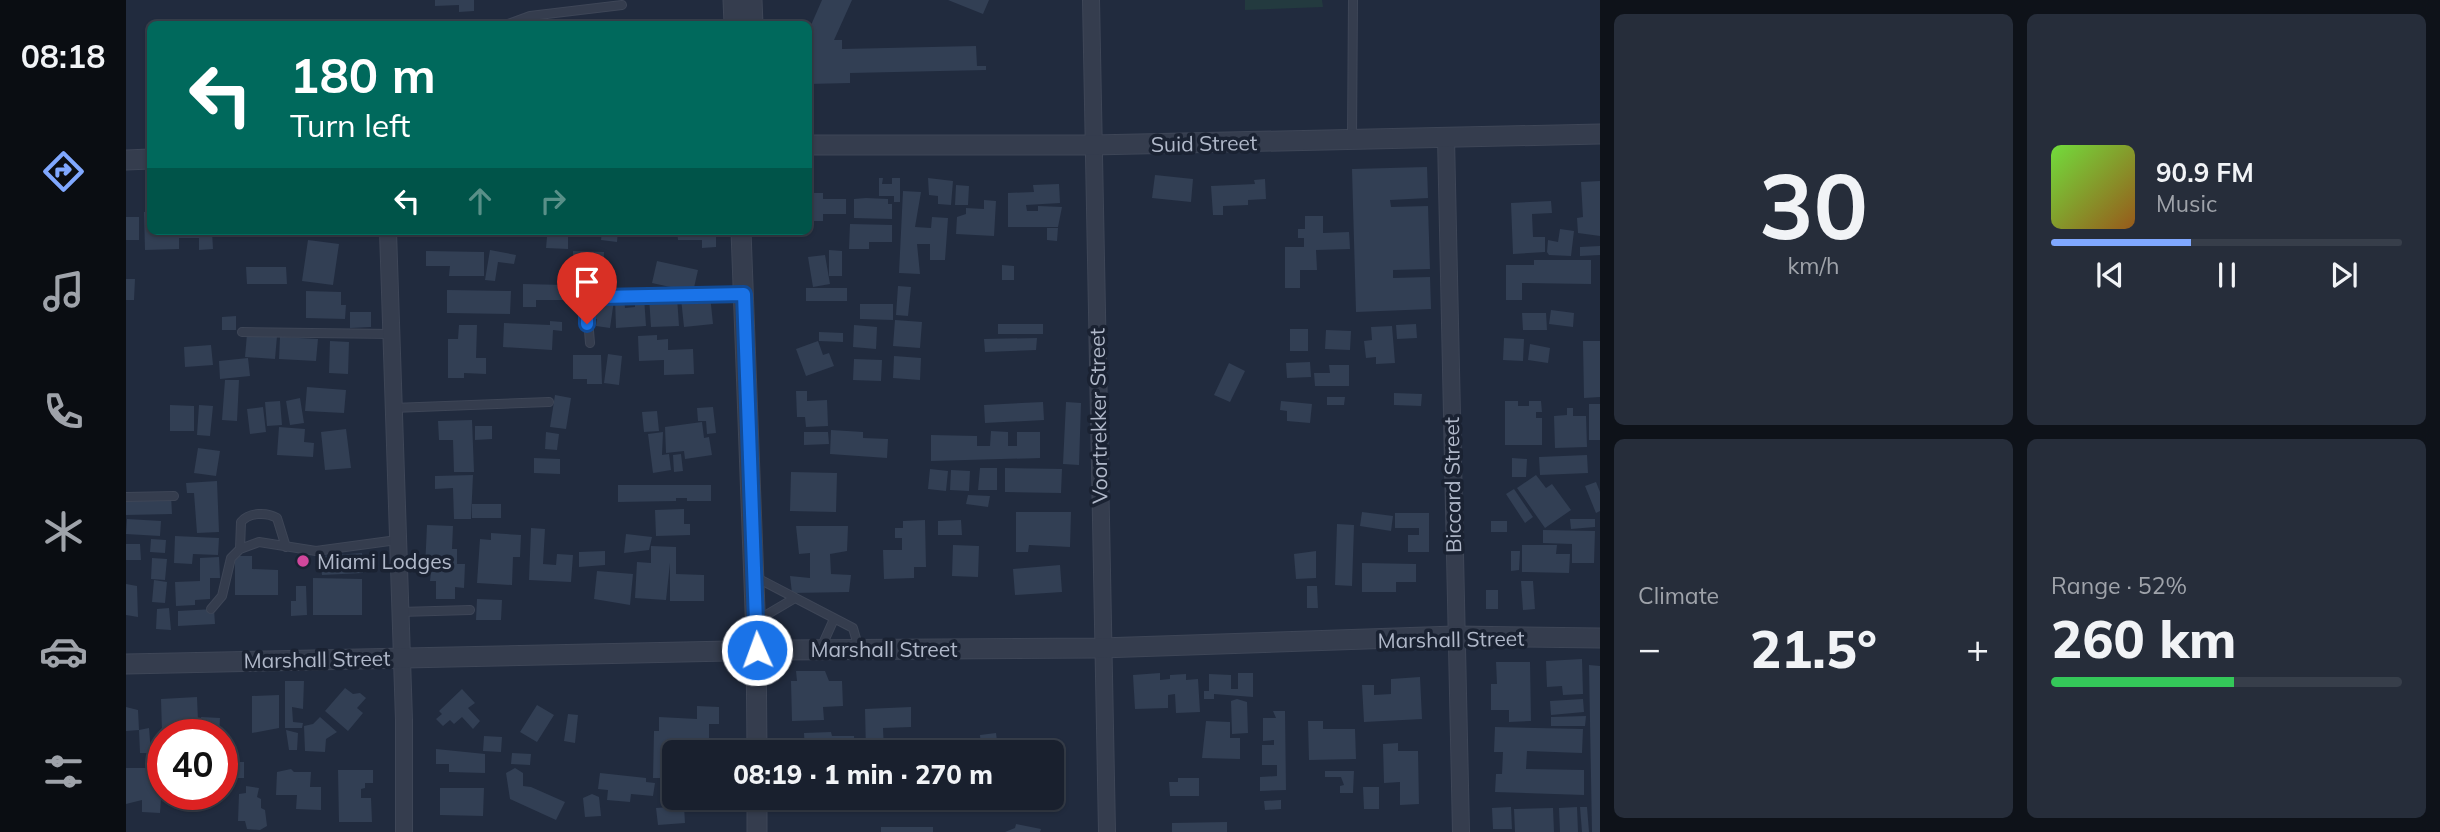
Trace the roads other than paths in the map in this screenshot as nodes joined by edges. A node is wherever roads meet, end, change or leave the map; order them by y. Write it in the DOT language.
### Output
graph roads {
  1 [pos="733,0"];
  2 [pos="752,0"];
  3 [pos="1091,0"];
  4 [pos="1353,0"];
  5 [pos="622,5"];
  6 [pos="516,21"];
  7 [pos="734,21"];
  8 [pos="753,21"];
  9 [pos="1600,134"];
  10 [pos="1446,138"];
  11 [pos="1352,141"];
  12 [pos="812,145"];
  13 [pos="1093,145"];
  14 [pos="147,159"];
  15 [pos="126,160"];
  16 [pos="388,235"];
  17 [pos="741,235"];
  18 [pos="744,294"];
  19 [pos="242,332"];
  20 [pos="391,334"];
  21 [pos="590,343"];
  22 [pos="549,402"];
  23 [pos="393,408"];
  24 [pos="174,496"];
  25 [pos="126,497"];
  26 [pos="397,540"];
  27 [pos="286,547"];
  28 [pos="240,549"];
  29 [pos="754,577"];
  30 [pos="795,598"];
  31 [pos="211,609"];
  32 [pos="470,610"];
  33 [pos="400,612"];
  34 [pos="834,619"];
  35 [pos="756,621"];
  36 [pos="1455,636"];
  37 [pos="1600,639"];
  38 [pos="1101,648"];
  39 [pos="859,649"];
  40 [pos="757,650"];
  41 [pos="820,650"];
  42 [pos="401,657"];
  43 [pos="126,664"];
  44 [pos="757,740"];
  45 [pos="757,810"];
  46 [pos="404,832"];
  47 [pos="757,832"];
  48 [pos="1108,832"];
  49 [pos="1461,832"];
  1 -- 7 [label="street"];
  2 -- 8 [label="street"];
  3 -- 13 [label="street, Voortrekker Street"];
  4 -- 11 [label="lane"];
  5 -- 6 [label="lane"];
  9 -- 10 [label="street, Suid Street"];
  10 -- 11 [label="street, Suid Street"];
  10 -- 36 [label="street, Biccard Street"];
  11 -- 13 [label="street, Suid Street"];
  12 -- 13 [label="street, Suid Street"];
  13 -- 38 [label="street, Voortrekker Street"];
  14 -- 15 [label="street"];
  16 -- 20 [label="street"];
  17 -- 18 [label="street"];
  18 -- 21 [label="lane"];
  18 -- 29 [label="street"];
  19 -- 20 [label="lane"];
  20 -- 23 [label="street"];
  22 -- 23 [label="lane"];
  23 -- 26 [label="street"];
  24 -- 25 [label="lane"];
  26 -- 27 [label="lane"];
  26 -- 33 [label="street"];
  27 -- 28 [label="lane"];
  27 -- 28 [label="lane"];
  28 -- 31 [label="lane"];
  29 -- 30 [label="lane"];
  29 -- 35 [label="street"];
  30 -- 34 [label="lane"];
  30 -- 35 [label="lane"];
  32 -- 33 [label="lane"];
  33 -- 42 [label="street"];
  34 -- 39 [label="lane"];
  34 -- 41 [label="lane"];
  35 -- 40 [label="street"];
  36 -- 37 [label="street, Marshall Street"];
  36 -- 38 [label="street, Marshall Street"];
  36 -- 49 [label="street, Biccard Street"];
  38 -- 39 [label="street, Marshall Street"];
  38 -- 48 [label="street, Voortrekker Street"];
  39 -- 41 [label="street, Marshall Street"];
  40 -- 41 [label="street, Marshall Street"];
  40 -- 42 [label="street, Marshall Street"];
  40 -- 44 [label="street"];
  42 -- 43 [label="street, Marshall Street"];
  42 -- 46 [label="street"];
  45 -- 47 [label="street"];
}
